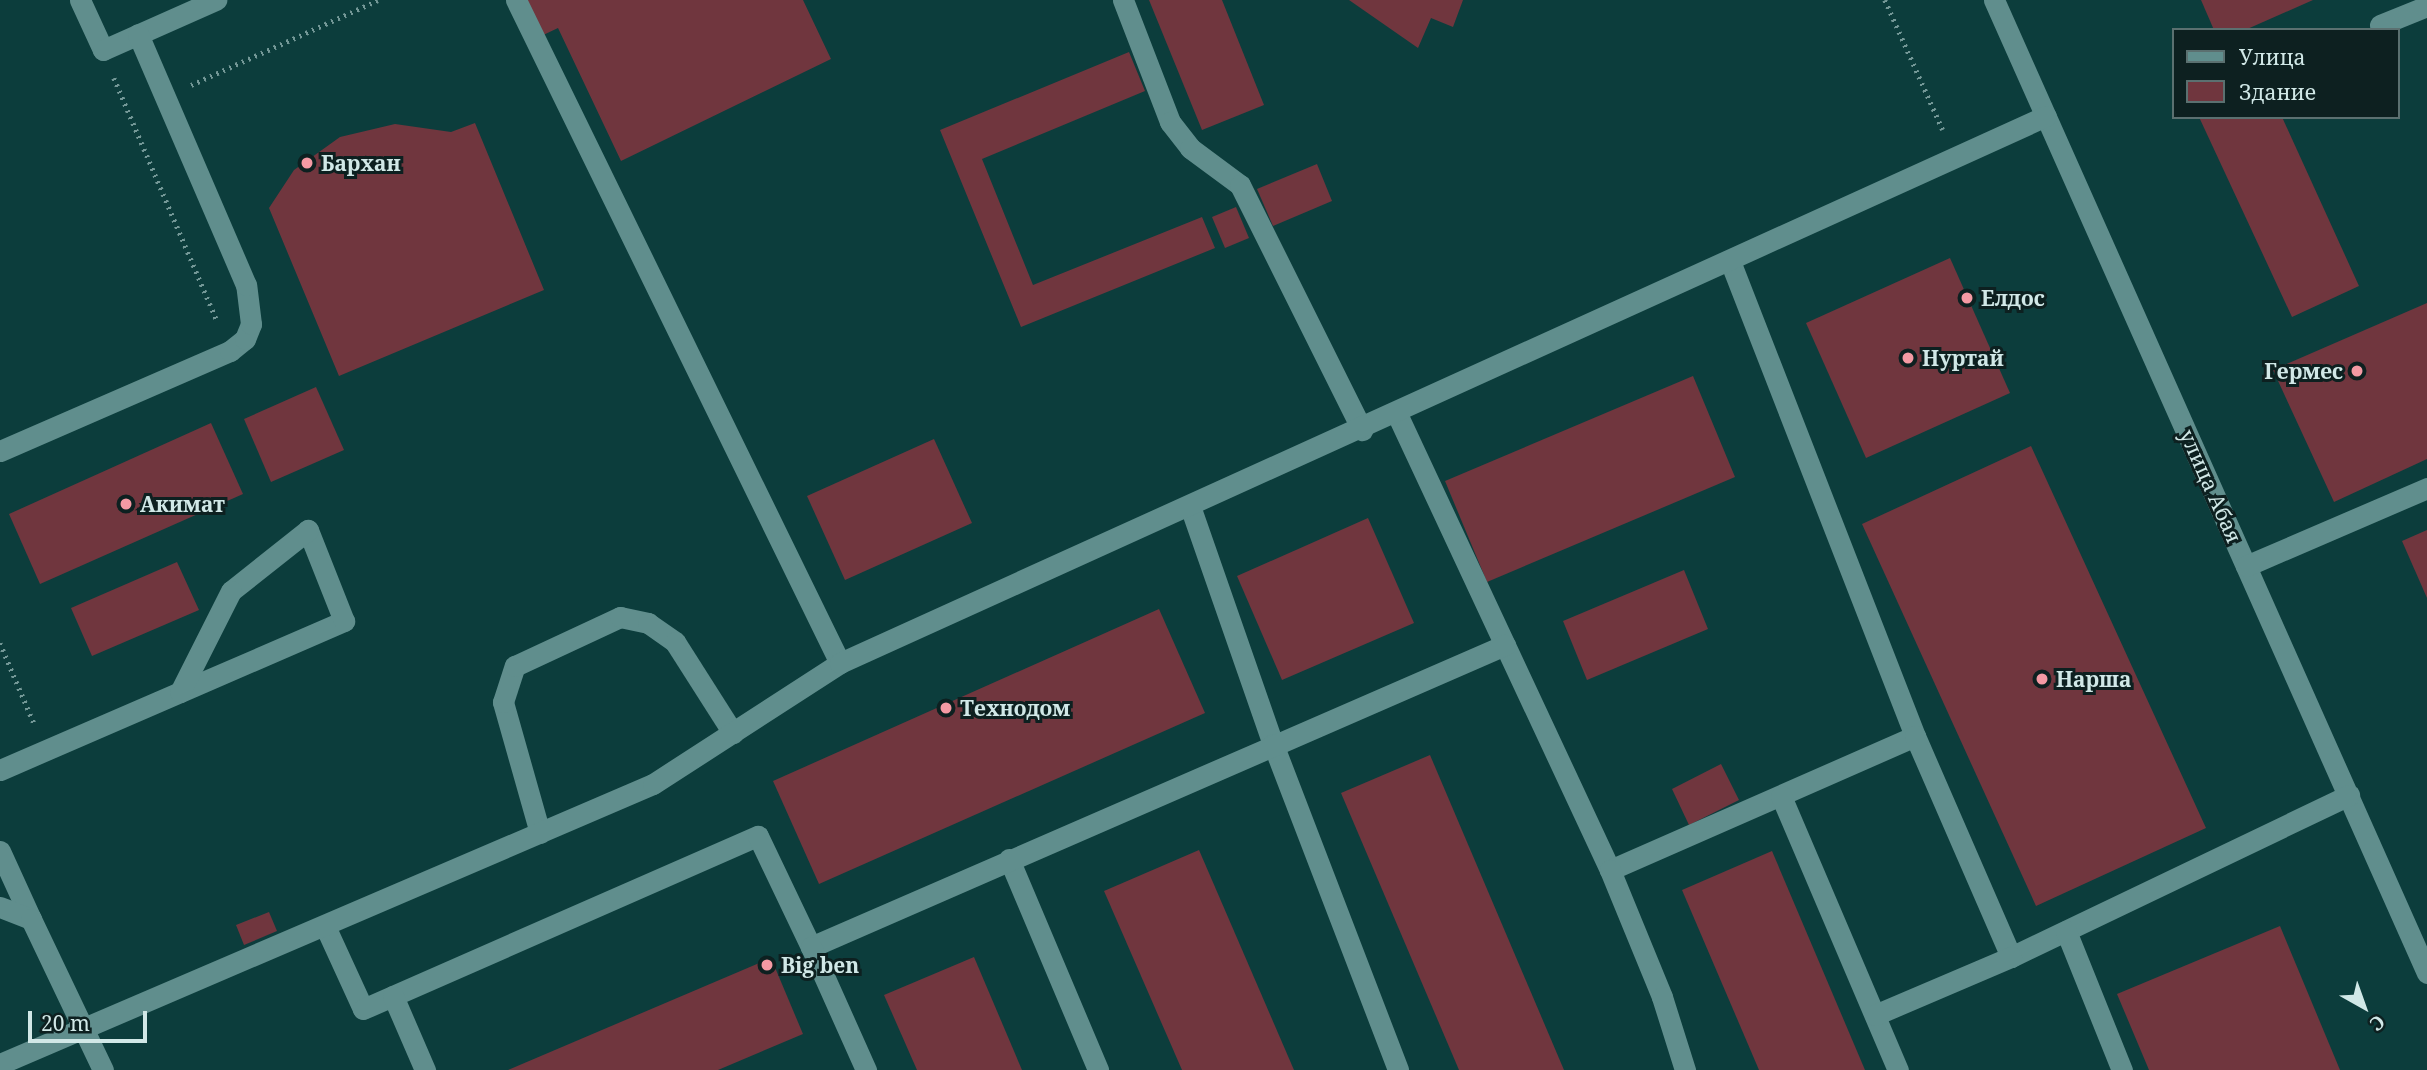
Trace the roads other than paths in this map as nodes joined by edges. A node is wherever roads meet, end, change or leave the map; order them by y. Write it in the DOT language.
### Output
graph roads {
  1 [pos="80,0"];
  2 [pos="216,0"];
  3 [pos="516,0"];
  4 [pos="1123,0"];
  5 [pos="1994,0"];
  6 [pos="2427,6"];
  7 [pos="2380,25"];
  8 [pos="138,34"];
  9 [pos="2046,116"];
  10 [pos="1730,261"];
  11 [pos="1397,414"];
  12 [pos="1362,430"];
  13 [pos="0,451"];
  14 [pos="2427,488"];
  15 [pos="1190,506"];
  16 [pos="2246,566"];
  17 [pos="1505,645"];
  18 [pos="840,663"];
  19 [pos="180,692"];
  20 [pos="733,733"];
  21 [pos="1915,736"];
  22 [pos="1273,744"];
  23 [pos="0,769"];
  24 [pos="2349,795"];
  25 [pos="1782,796"];
  26 [pos="540,833"];
  27 [pos="0,851"];
  28 [pos="1009,859"];
  29 [pos="1610,870"];
  30 [pos="0,907"];
  31 [pos="31,919"];
  32 [pos="325,926"];
  33 [pos="2066,931"];
  34 [pos="811,947"];
  35 [pos="2011,957"];
  36 [pos="2427,972"];
  37 [pos="393,996"];
  38 [pos="1875,1015"];
  39 [pos="86,1030"];
  40 [pos="0,1064"];
  41 [pos="857,1067"];
  42 [pos="103,1070"];
  43 [pos="425,1070"];
  44 [pos="1098,1070"];
  45 [pos="1398,1070"];
  46 [pos="1685,1070"];
  47 [pos="1898,1070"];
  48 [pos="2122,1070"];
  1 -- 8 [label="street"];
  2 -- 8 [label="street"];
  3 -- 18 [label="street"];
  4 -- 12 [label="street"];
  5 -- 9 [label="street, улица Абая"];
  6 -- 7 [label="street"];
  8 -- 13 [label="street"];
  9 -- 10 [label="street"];
  9 -- 16 [label="street, улица Абая"];
  10 -- 11 [label="street"];
  10 -- 21 [label="street"];
  11 -- 12 [label="street"];
  11 -- 17 [label="street"];
  12 -- 15 [label="street"];
  14 -- 16 [label="street"];
  15 -- 18 [label="street"];
  15 -- 22 [label="street"];
  16 -- 24 [label="street, улица Абая"];
  17 -- 22 [label="street"];
  17 -- 29 [label="street"];
  18 -- 20 [label="street"];
  19 -- 19 [label="street"];
  19 -- 23 [label="street"];
  20 -- 26 [label="street"];
  20 -- 26 [label="street"];
  21 -- 25 [label="street"];
  21 -- 35 [label="street"];
  22 -- 28 [label="street"];
  22 -- 45 [label="street"];
  24 -- 33 [label="street"];
  24 -- 36 [label="street, улица Абая"];
  25 -- 29 [label="street"];
  25 -- 38 [label="street"];
  26 -- 32 [label="street"];
  27 -- 31 [label="street"];
  28 -- 34 [label="street"];
  28 -- 44 [label="street"];
  29 -- 46 [label="street"];
  30 -- 31 [label="street"];
  31 -- 39 [label="street"];
  32 -- 37 [label="street"];
  32 -- 39 [label="street"];
  33 -- 35 [label="street"];
  33 -- 48 [label="street"];
  34 -- 37 [label="street"];
  34 -- 41 [label="street"];
  35 -- 38 [label="street"];
  37 -- 43 [label="street"];
  38 -- 47 [label="street"];
  39 -- 40 [label="street"];
  39 -- 42 [label="street"];
}
